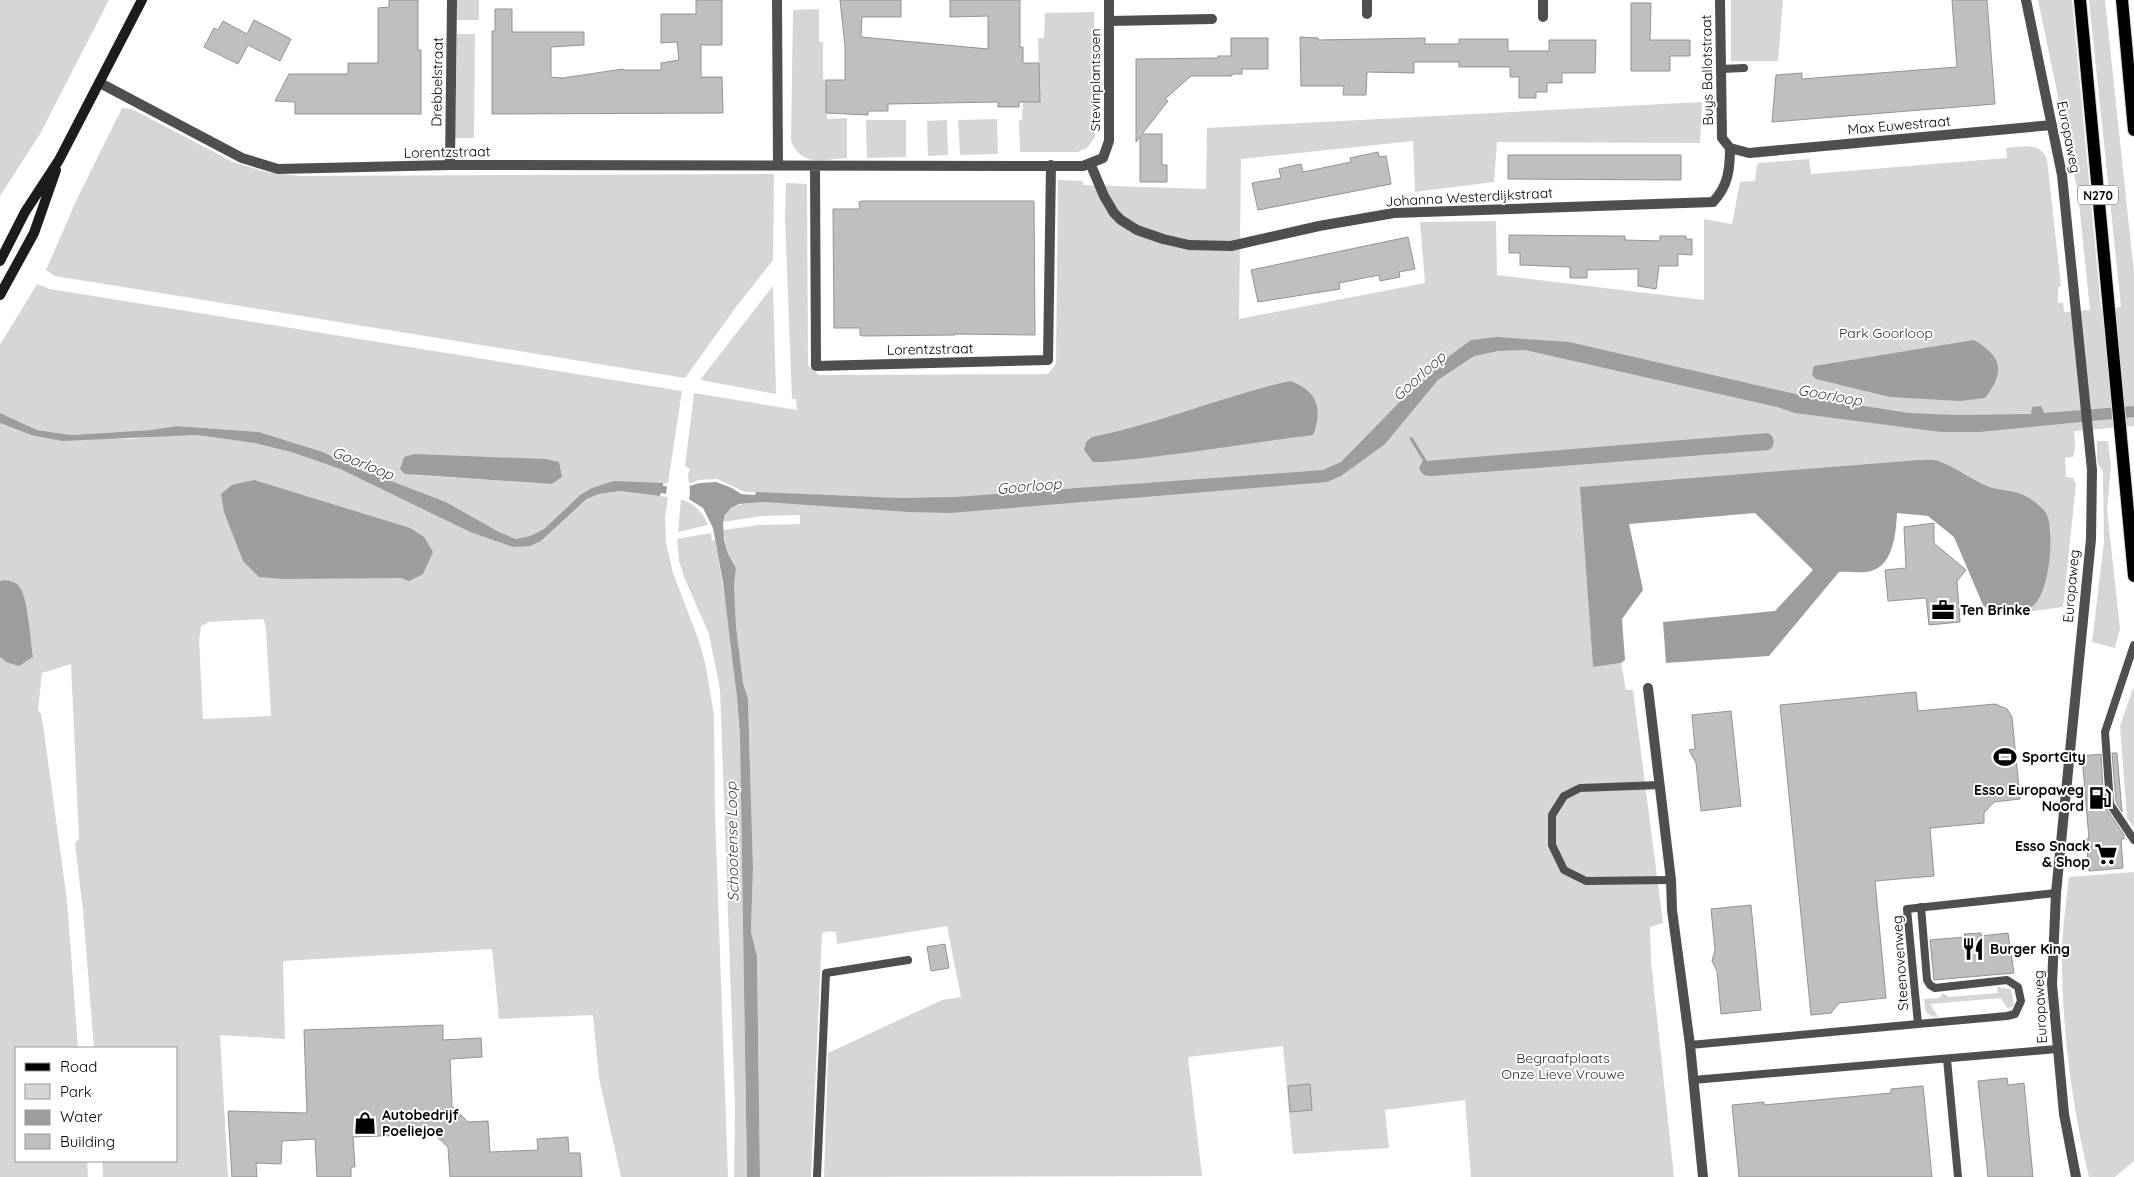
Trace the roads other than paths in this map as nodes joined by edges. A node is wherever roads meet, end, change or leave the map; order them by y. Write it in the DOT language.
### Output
graph roads {
  1 [pos="142,0"];
  2 [pos="452,0"];
  3 [pos="777,0"];
  4 [pos="1109,0"];
  5 [pos="1367,0"];
  6 [pos="1543,0"];
  7 [pos="1720,0"];
  8 [pos="2026,0"];
  9 [pos="2080,0"];
  10 [pos="2122,0"];
  11 [pos="1367,14"];
  12 [pos="1543,17"];
  13 [pos="1212,19"];
  14 [pos="1109,21"];
  15 [pos="1744,68"];
  16 [pos="1721,69"];
  17 [pos="100,83"];
  18 [pos="2052,125"];
  19 [pos="2134,130"];
  20 [pos="1730,148"];
  21 [pos="1103,158"];
  22 [pos="59,160"];
  23 [pos="1090,163"];
  24 [pos="450,165"];
  25 [pos="1051,165"];
  26 [pos="778,166"];
  27 [pos="815,167"];
  28 [pos="1,255"];
  29 [pos="19,261"];
  30 [pos="0,295"];
  31 [pos="2134,576"];
  32 [pos="2134,645"];
  33 [pos="1648,688"];
  34 [pos="1660,785"];
  35 [pos="2134,840"];
  36 [pos="1670,880"];
  37 [pos="2056,893"];
  38 [pos="1921,908"];
  39 [pos="908,960"];
  40 [pos="1918,1024"];
  41 [pos="1690,1045"];
  42 [pos="2057,1049"];
  43 [pos="1947,1059"];
  44 [pos="1693,1080"];
  45 [pos="817,1177"];
  46 [pos="1702,1177"];
  47 [pos="1958,1177"];
  48 [pos="2076,1177"];
  1 -- 17 [label="street"];
  2 -- 24 [label="street, Drebbelstraat"];
  3 -- 26 [label="street"];
  4 -- 14 [label="street, Stevinplantsoen"];
  5 -- 11 [label="street"];
  6 -- 12 [label="street"];
  7 -- 16 [label="street, Buys Ballotstraat"];
  8 -- 18 [label="street, Europaweg"];
  9 -- 31 [label="main road, Europaweg / N270"];
  10 -- 19 [label="main road"];
  13 -- 14 [label="street"];
  14 -- 21 [label="street, Stevinplantsoen"];
  15 -- 16 [label="lane"];
  16 -- 20 [label="street, Buys Ballotstraat"];
  17 -- 22 [label="street"];
  17 -- 24 [label="street, Lorentzstraat"];
  18 -- 20 [label="street, Max Euwestraat"];
  18 -- 37 [label="street, Europaweg"];
  20 -- 23 [label="street, Johanna Westerdijkstraat"];
  21 -- 23 [label="street, Lorentzstraat"];
  22 -- 28 [label="street"];
  22 -- 29 [label="street"];
  23 -- 25 [label="street, Lorentzstraat"];
  24 -- 26 [label="street, Lorentzstraat"];
  25 -- 27 [label="street, Lorentzstraat"];
  25 -- 27 [label="street, Lorentzstraat"];
  26 -- 27 [label="street, Lorentzstraat"];
  28 -- 29 [label="street"];
  29 -- 30 [label="street"];
  32 -- 35 [label="lane"];
  33 -- 34 [label="street"];
  34 -- 36 [label="street"];
  34 -- 36 [label="lane"];
  36 -- 41 [label="street"];
  37 -- 38 [label="lane, Steenovenweg"];
  37 -- 42 [label="street, Europaweg"];
  38 -- 40 [label="lane, Steenovenweg"];
  38 -- 40 [label="lane"];
  39 -- 45 [label="lane"];
  40 -- 41 [label="lane, Steenovenweg"];
  41 -- 44 [label="street"];
  42 -- 43 [label="lane"];
  42 -- 48 [label="street, Europaweg"];
  43 -- 44 [label="lane"];
  43 -- 47 [label="lane"];
  44 -- 46 [label="street"];
}
